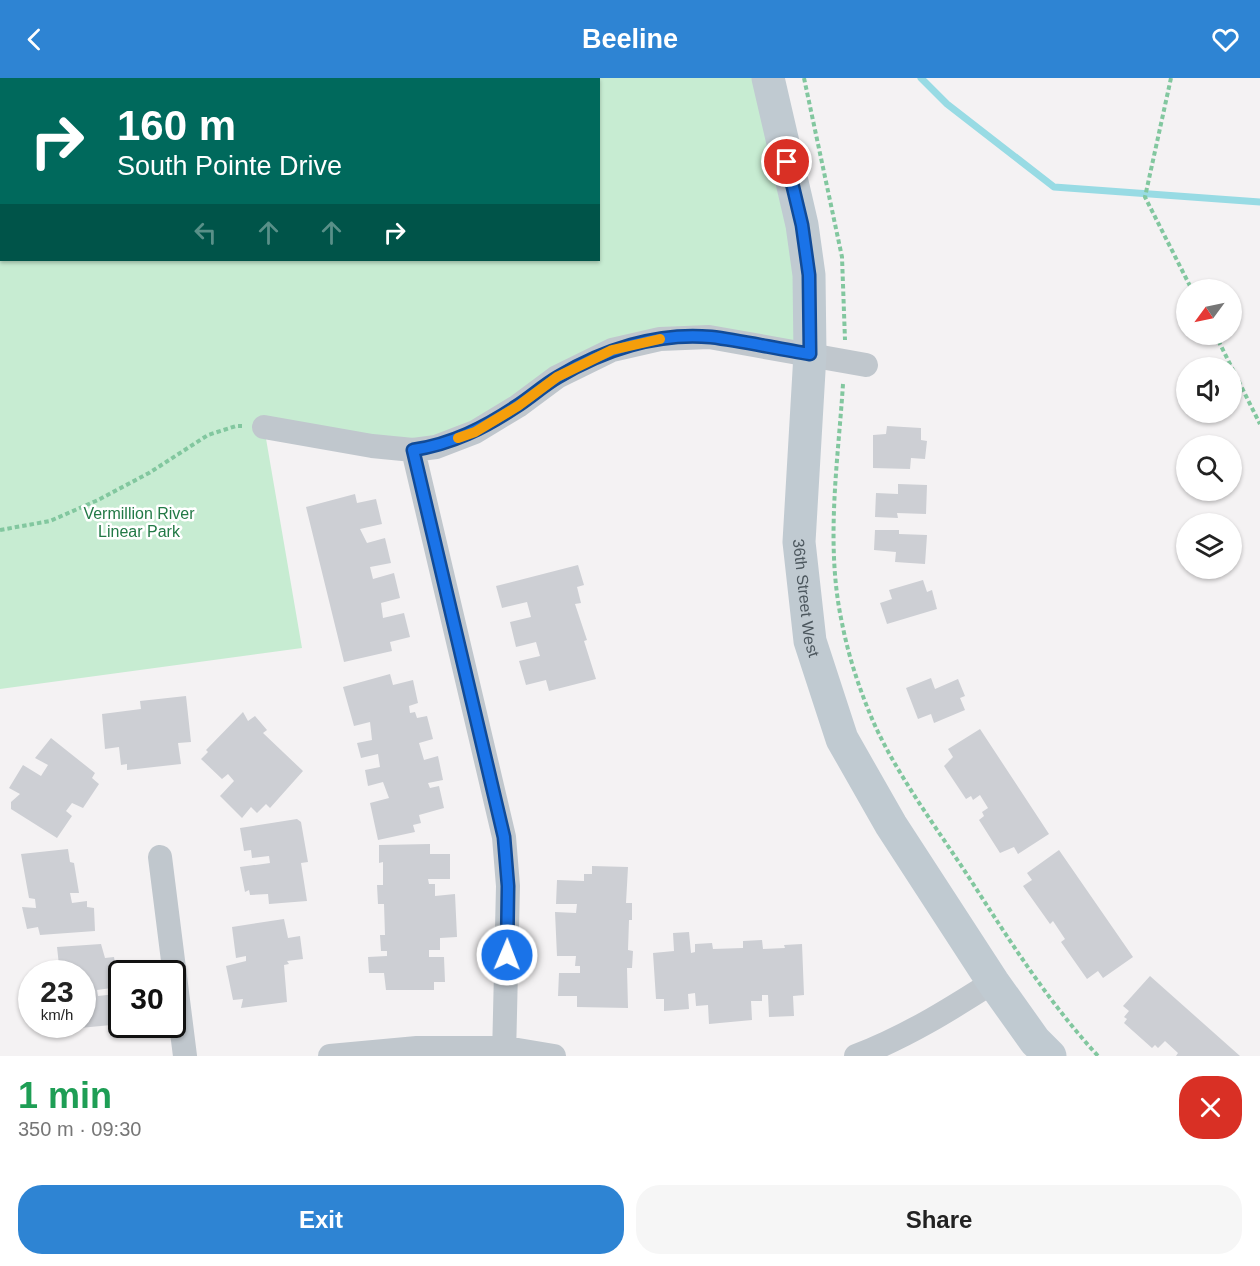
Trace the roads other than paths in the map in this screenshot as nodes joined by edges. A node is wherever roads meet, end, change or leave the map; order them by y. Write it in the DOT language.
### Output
graph roads {
  1 [pos="768,78"];
  2 [pos="810,354"];
  3 [pos="855,363"];
  4 [pos="264,427"];
  5 [pos="413,450"];
  6 [pos="160,857"];
  7 [pos="993,982"];
  8 [pos="504,1052"];
  9 [pos="185,1056"];
  10 [pos="330,1056"];
  11 [pos="554,1056"];
  12 [pos="856,1056"];
  13 [pos="1050,1056"];
  1 -- 2 [label="street, 36th Street West"];
  2 -- 3 [label="street"];
  2 -- 5 [label="street"];
  2 -- 7 [label="street, 36th Street West"];
  4 -- 5 [label="street"];
  5 -- 8 [label="street"];
  6 -- 9 [label="street"];
  7 -- 12 [label="street"];
  7 -- 13 [label="street, 36th Street West"];
  8 -- 10 [label="street"];
  8 -- 11 [label="street"];
}
